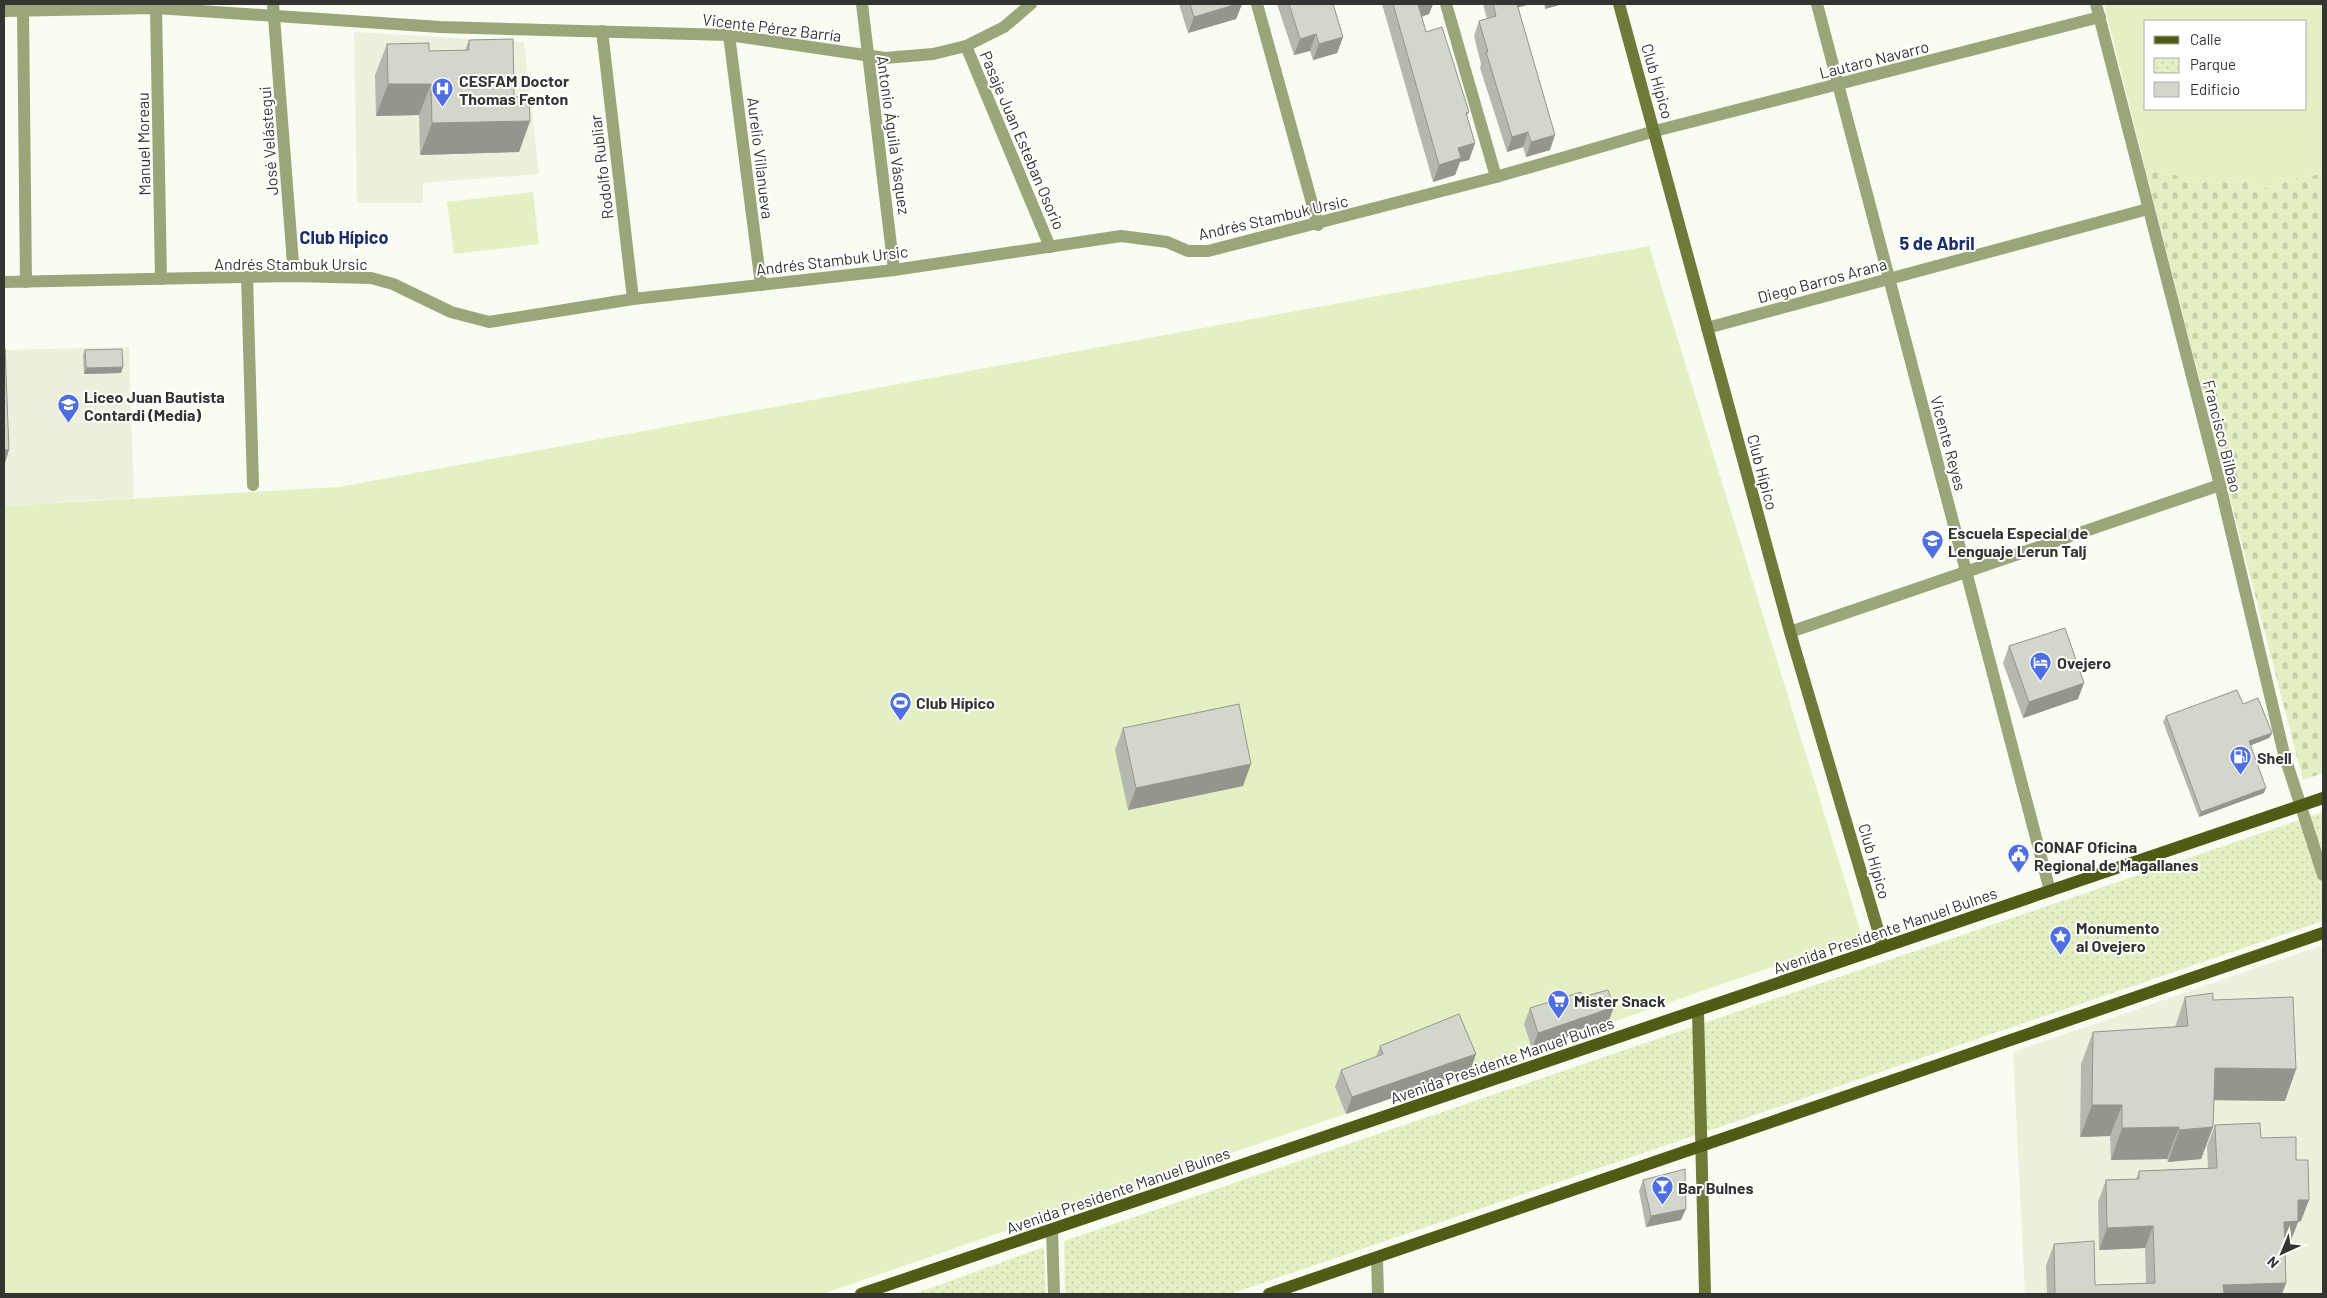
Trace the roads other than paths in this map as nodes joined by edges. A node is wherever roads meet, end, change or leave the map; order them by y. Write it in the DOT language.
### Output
graph roads {
  1 [pos="272,4"];
  2 [pos="862,4"];
  3 [pos="1031,4"];
  4 [pos="1257,4"];
  5 [pos="1446,4"];
  6 [pos="1619,4"];
  7 [pos="1817,4"];
  8 [pos="2096,4"];
  9 [pos="156,8"];
  10 [pos="4,11"];
  11 [pos="23,11"];
  12 [pos="275,17"];
  13 [pos="2100,17"];
  14 [pos="602,30"];
  15 [pos="729,35"];
  16 [pos="966,46"];
  17 [pos="866,55"];
  18 [pos="1838,85"];
  19 [pos="1655,131"];
  20 [pos="1496,177"];
  21 [pos="2148,210"];
  22 [pos="1318,225"];
  23 [pos="1050,247"];
  24 [pos="894,270"];
  25 [pos="294,276"];
  26 [pos="247,277"];
  27 [pos="162,279"];
  28 [pos="1889,279"];
  29 [pos="4,282"];
  30 [pos="26,282"];
  31 [pos="761,285"];
  32 [pos="633,299"];
  33 [pos="1707,328"];
  34 [pos="253,485"];
  35 [pos="2220,485"];
  36 [pos="1966,572"];
  37 [pos="1790,632"];
  38 [pos="2323,798"];
  39 [pos="2299,806"];
  40 [pos="2323,875"];
  41 [pos="2050,891"];
  42 [pos="2323,933"];
  43 [pos="1883,947"];
  44 [pos="1698,1011"];
  45 [pos="1702,1146"];
  46 [pos="1052,1230"];
  47 [pos="1377,1259"];
  48 [pos="861,1294"];
  49 [pos="1054,1294"];
  50 [pos="1269,1294"];
  51 [pos="1378,1294"];
  52 [pos="1705,1294"];
  1 -- 12 [label="street, José Velástegui"];
  2 -- 17 [label="street, Antonio Águila Vásquez"];
  3 -- 16 [label="street, Vicente Pérez Barría"];
  4 -- 22 [label="street"];
  5 -- 20 [label="street"];
  6 -- 19 [label="street, Club Hípico"];
  7 -- 18 [label="street, Vicente Reyes"];
  8 -- 13 [label="street, Francisco Bilbao"];
  9 -- 11 [label="street, Vicente Pérez Barría"];
  9 -- 12 [label="street, Vicente Pérez Barría"];
  9 -- 27 [label="street, Manuel Moreau"];
  10 -- 11 [label="street, Vicente Pérez Barría"];
  11 -- 30 [label="street"];
  12 -- 14 [label="street, Vicente Pérez Barría"];
  12 -- 25 [label="street, José Velástegui"];
  13 -- 18 [label="street, Lautaro Navarro"];
  13 -- 21 [label="street, Francisco Bilbao"];
  14 -- 15 [label="street, Vicente Pérez Barría"];
  14 -- 32 [label="street, Rodolfo Rubliar"];
  15 -- 17 [label="street, Vicente Pérez Barría"];
  15 -- 31 [label="street, Aurelio Villanueva"];
  16 -- 17 [label="street, Vicente Pérez Barría"];
  16 -- 23 [label="street, Pasaje Juan Esteban Osorio"];
  17 -- 24 [label="street, Antonio Águila Vásquez"];
  18 -- 19 [label="street, Lautaro Navarro"];
  18 -- 28 [label="street, Vicente Reyes"];
  19 -- 20 [label="street, Andrés Stambuk Ursic"];
  19 -- 33 [label="street, Club Hípico"];
  20 -- 22 [label="street, Andrés Stambuk Ursic"];
  21 -- 28 [label="street, Diego Barros Arana"];
  21 -- 35 [label="street, Francisco Bilbao"];
  22 -- 23 [label="street, Andrés Stambuk Ursic"];
  23 -- 24 [label="street, Andrés Stambuk Ursic"];
  24 -- 31 [label="street, Andrés Stambuk Ursic"];
  25 -- 26 [label="street, Andrés Stambuk Ursic"];
  25 -- 32 [label="street, Andrés Stambuk Ursic"];
  26 -- 27 [label="street, Andrés Stambuk Ursic"];
  26 -- 34 [label="street"];
  27 -- 30 [label="street, Andrés Stambuk Ursic"];
  28 -- 33 [label="street, Diego Barros Arana"];
  28 -- 36 [label="street, Vicente Reyes"];
  29 -- 30 [label="street, Andrés Stambuk Ursic"];
  31 -- 32 [label="street, Andrés Stambuk Ursic"];
  33 -- 37 [label="street, Club Hípico"];
  35 -- 36 [label="street"];
  35 -- 39 [label="street, Francisco Bilbao"];
  36 -- 37 [label="street"];
  36 -- 41 [label="street, Vicente Reyes"];
  37 -- 43 [label="street, Club Hípico"];
  38 -- 39 [label="main road, Avenida Presidente Manuel Bulnes"];
  39 -- 40 [label="street, Francisco Bilbao"];
  39 -- 41 [label="main road, Avenida Presidente Manuel Bulnes"];
  41 -- 43 [label="main road, Avenida Presidente Manuel Bulnes"];
  42 -- 45 [label="main road"];
  43 -- 44 [label="main road, Avenida Presidente Manuel Bulnes"];
  44 -- 45 [label="street"];
  44 -- 46 [label="main road, Avenida Presidente Manuel Bulnes"];
  45 -- 47 [label="main road"];
  45 -- 52 [label="street"];
  46 -- 48 [label="main road, Avenida Presidente Manuel Bulnes"];
  46 -- 49 [label="street"];
  47 -- 50 [label="main road"];
  47 -- 51 [label="street"];
}
